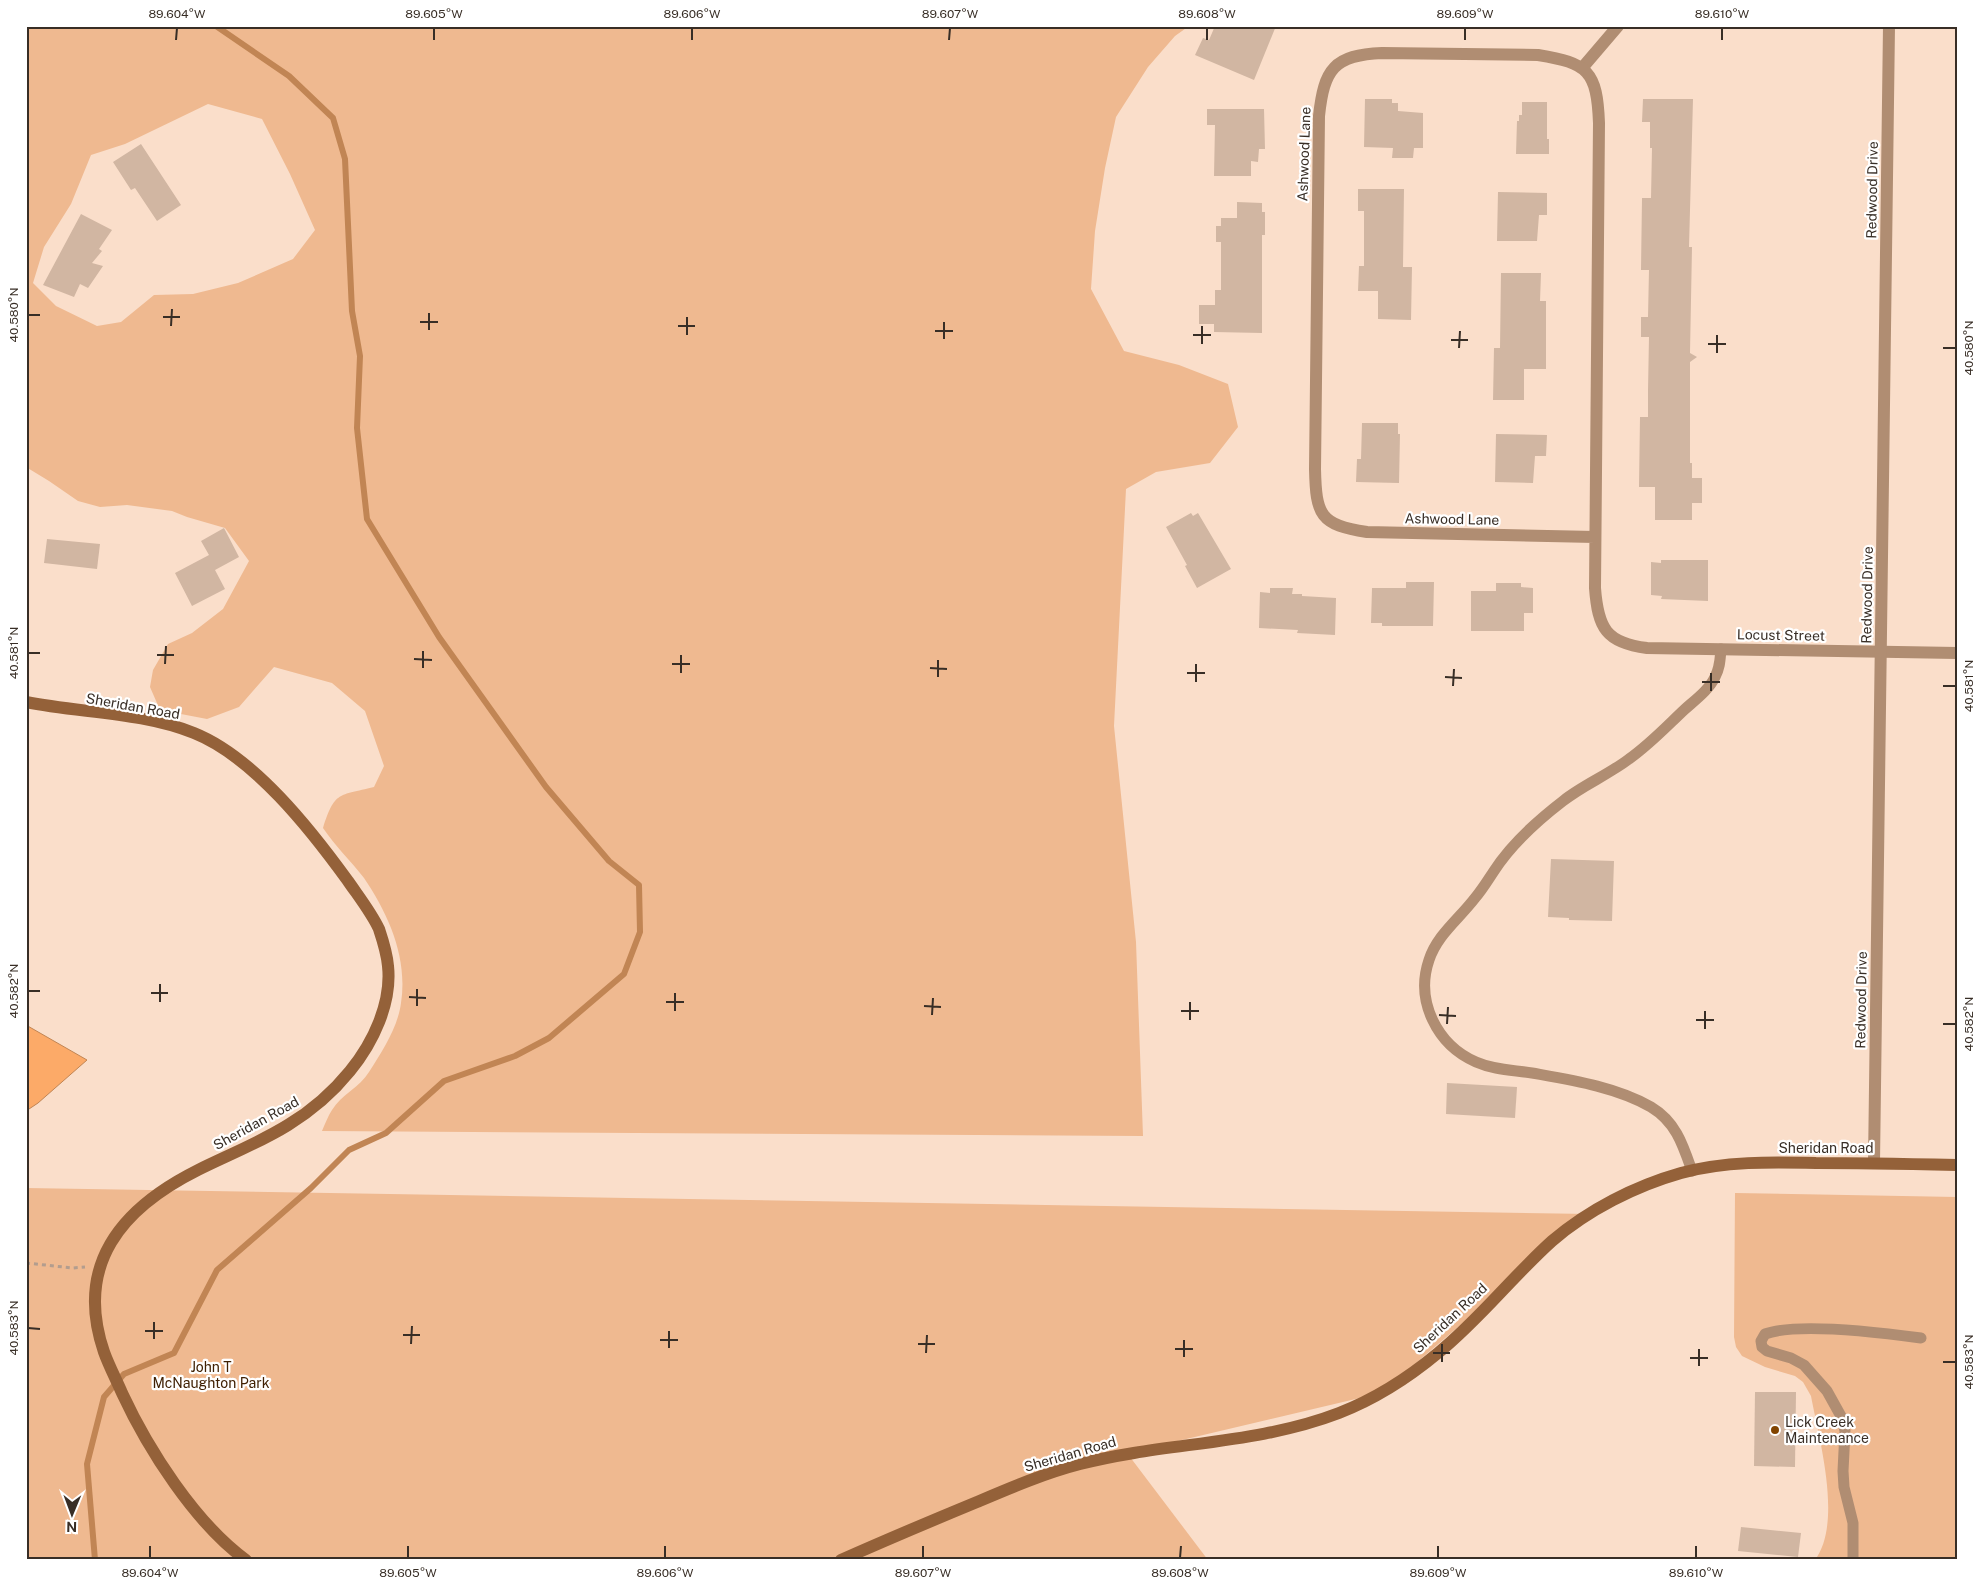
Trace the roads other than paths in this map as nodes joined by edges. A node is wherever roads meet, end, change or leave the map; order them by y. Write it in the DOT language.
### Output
graph roads {
  1 [pos="1618,26"];
  2 [pos="1889,26"];
  3 [pos="1583,68"];
  4 [pos="1595,537"];
  5 [pos="1721,649"];
  6 [pos="1881,652"];
  7 [pos="1957,654"];
  8 [pos="26,702"];
  9 [pos="1874,1163"];
  10 [pos="1957,1165"];
  11 [pos="1692,1171"];
  12 [pos="1921,1338"];
  13 [pos="246,1560"];
  14 [pos="841,1560"];
  15 [pos="1853,1560"];
  1 -- 3 [label="street"];
  2 -- 6 [label="street, Redwood Drive"];
  3 -- 4 [label="street"];
  3 -- 4 [label="street, Ashwood Lane"];
  4 -- 5 [label="street, Locust Street"];
  5 -- 6 [label="street, Locust Street"];
  5 -- 11 [label="lane"];
  6 -- 7 [label="street, Locust Street"];
  6 -- 9 [label="street, Redwood Drive"];
  8 -- 13 [label="street, Sheridan Road"];
  9 -- 10 [label="street, Sheridan Road"];
  9 -- 11 [label="street, Sheridan Road"];
  11 -- 14 [label="street, Sheridan Road"];
  12 -- 15 [label="lane"];
}
